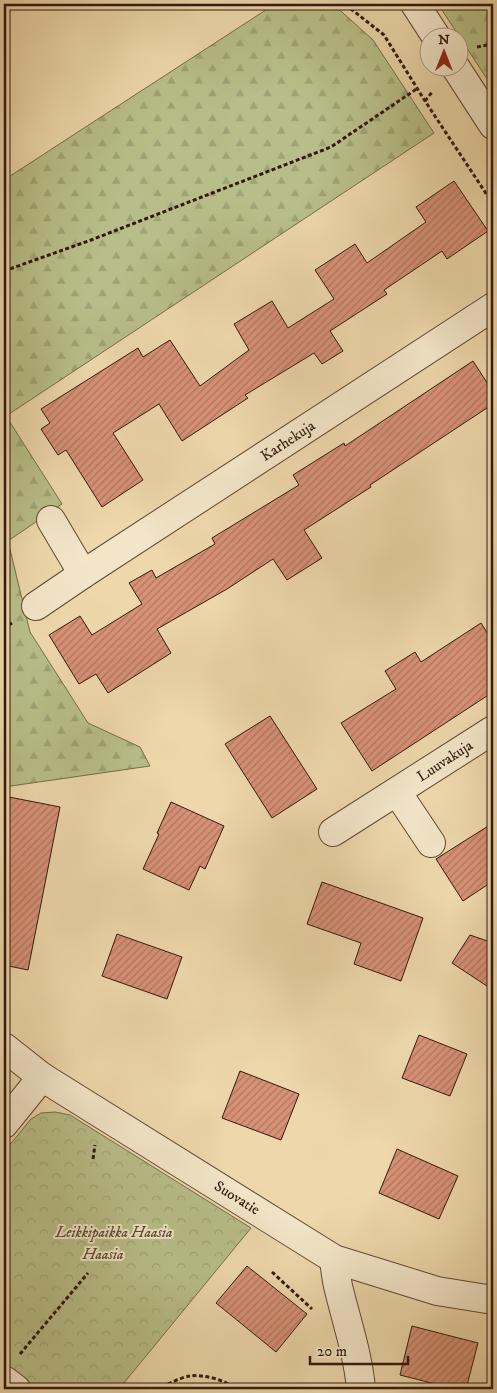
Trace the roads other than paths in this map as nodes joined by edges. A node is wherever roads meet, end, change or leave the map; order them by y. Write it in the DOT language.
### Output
graph roads {
  1 [pos="415,4"];
  2 [pos="431,28"];
  3 [pos="462,78"];
  4 [pos="493,125"];
  5 [pos="493,307"];
  6 [pos="51,520"];
  7 [pos="83,574"];
  8 [pos="36,606"];
  9 [pos="493,730"];
  10 [pos="397,792"];
  11 [pos="333,832"];
  12 [pos="431,843"];
  13 [pos="4,1047"];
  14 [pos="42,1077"];
  15 [pos="4,1124"];
  16 [pos="334,1259"];
  17 [pos="493,1300"];
  18 [pos="10,1369"];
  19 [pos="16,1389"];
  20 [pos="361,1389"];
  1 -- 2 [label="street"];
  3 -- 4 [label="street"];
  5 -- 7 [label="street, Karhekuja"];
  6 -- 7 [label="street"];
  7 -- 8 [label="street, Karhekuja"];
  9 -- 10 [label="street, Luuvakuja"];
  10 -- 11 [label="street, Luuvakuja"];
  10 -- 12 [label="street"];
  13 -- 14 [label="street, Suovatie"];
  14 -- 15 [label="street"];
  14 -- 16 [label="street, Suovatie"];
  16 -- 17 [label="street, Suovatie"];
  16 -- 20 [label="street"];
  18 -- 19 [label="street"];
}
